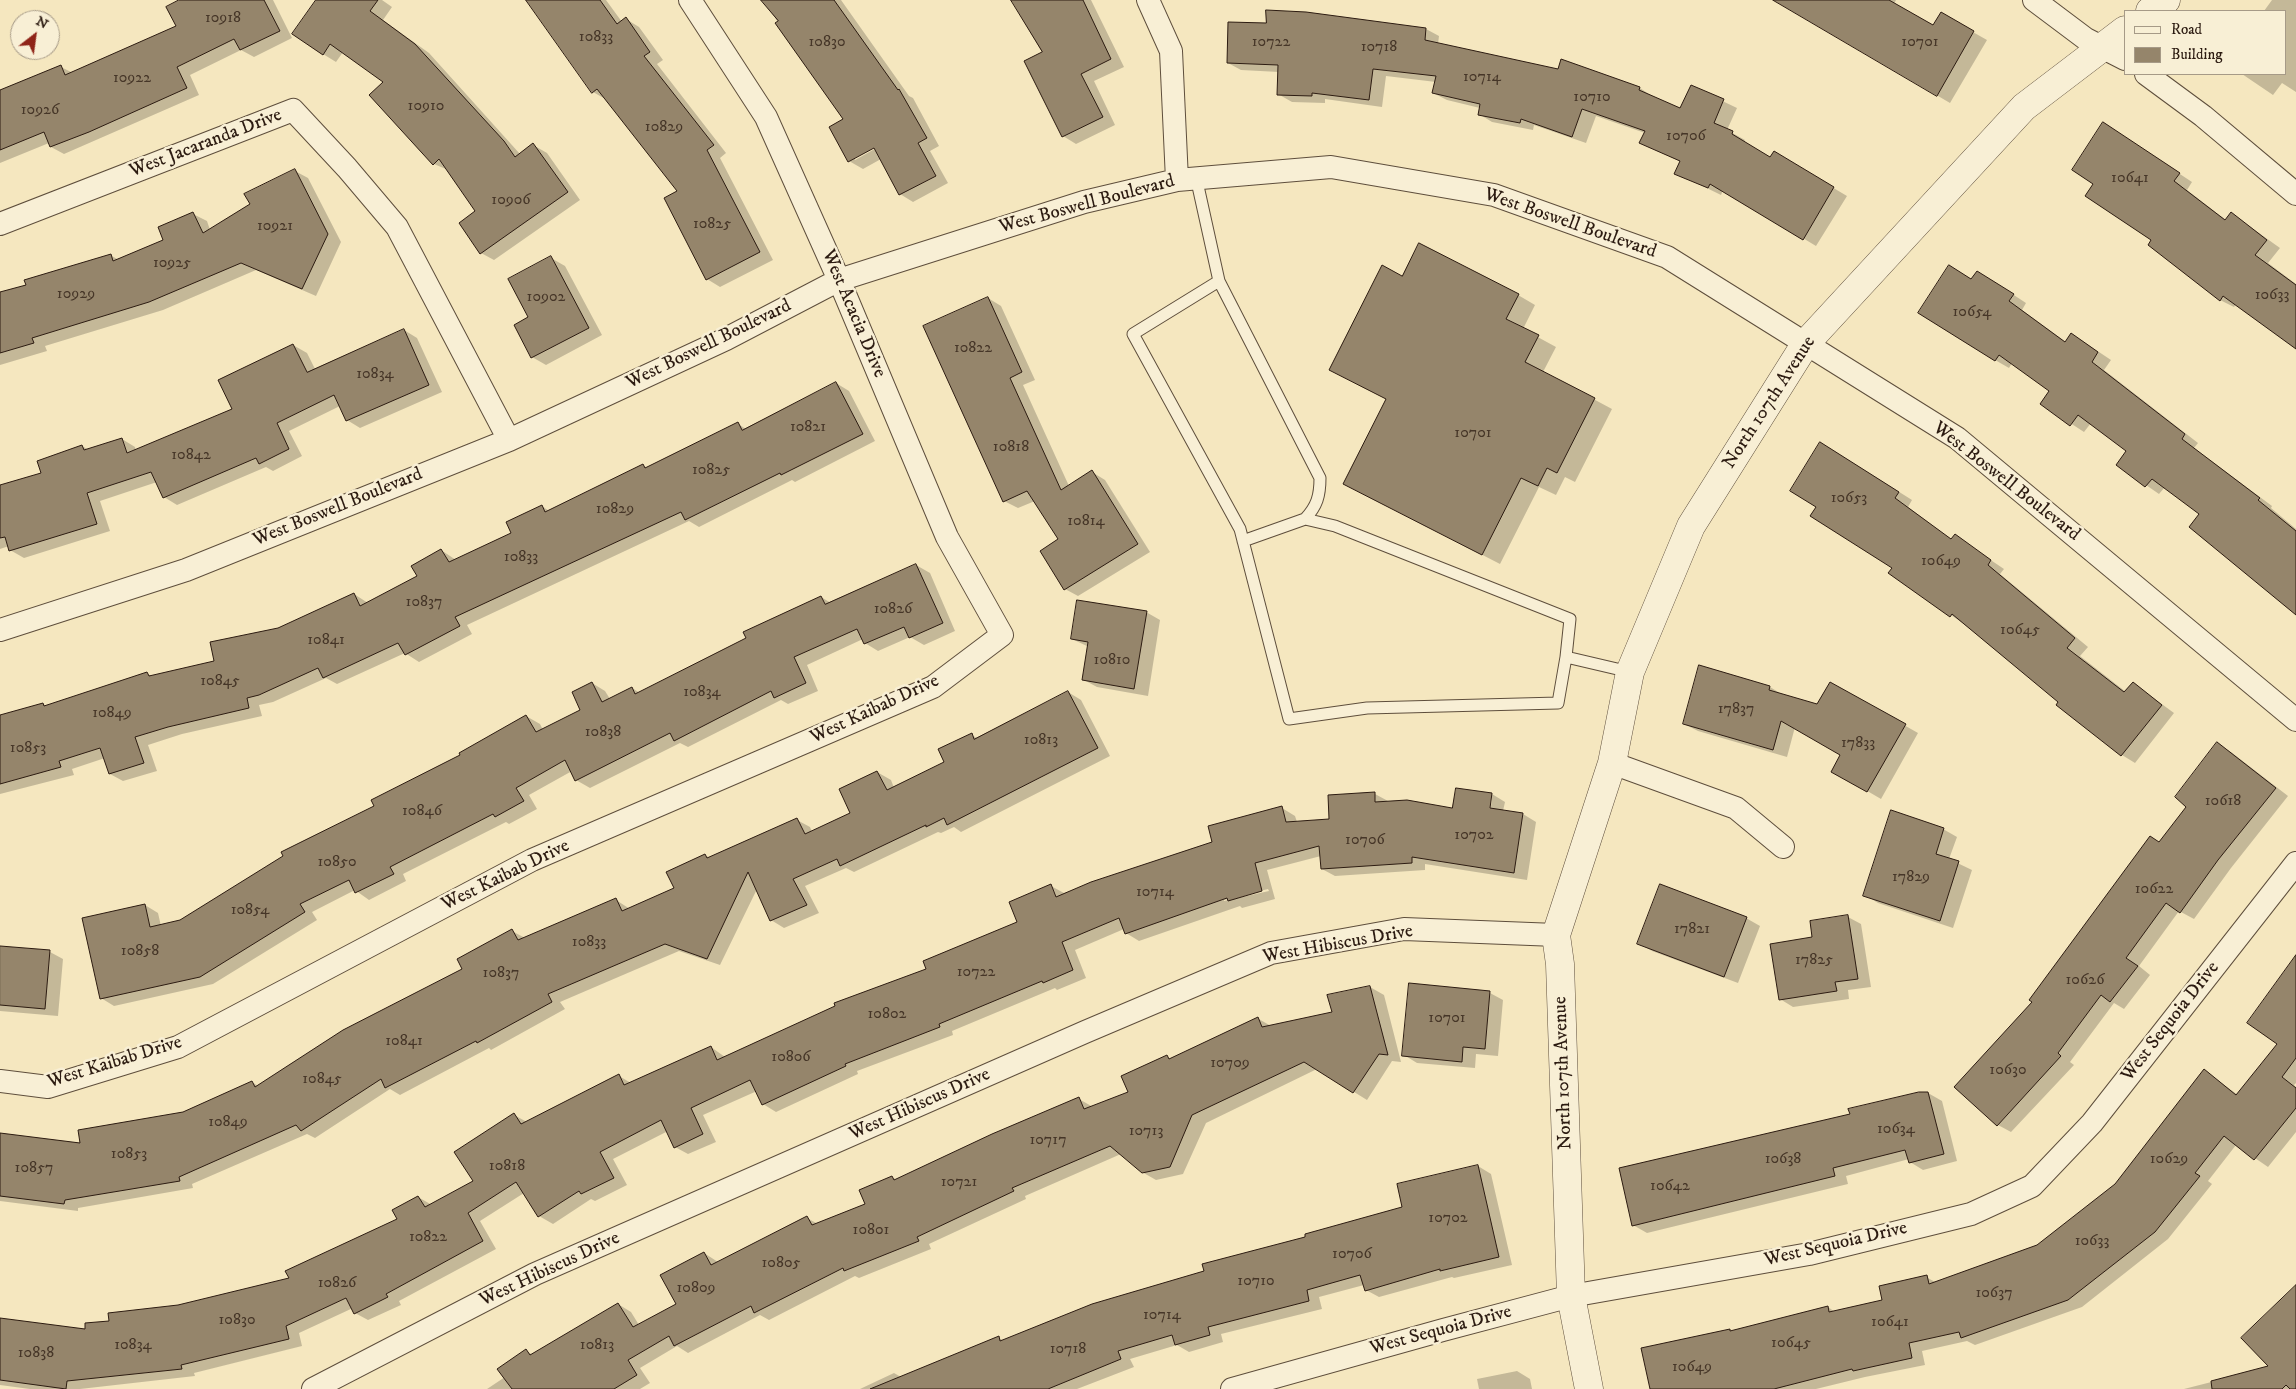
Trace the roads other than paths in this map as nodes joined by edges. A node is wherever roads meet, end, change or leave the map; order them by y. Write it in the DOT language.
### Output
graph roads {
  1 [pos="690,0"];
  2 [pos="1148,0"];
  3 [pos="2034,0"];
  4 [pos="2166,0"];
  5 [pos="2151,10"];
  6 [pos="2124,32"];
  7 [pos="2113,53"];
  8 [pos="2147,75"];
  9 [pos="1186,179"];
  10 [pos="2296,194"];
  11 [pos="0,224"];
  12 [pos="839,280"];
  13 [pos="1219,281"];
  14 [pos="1806,343"];
  15 [pos="509,440"];
  16 [pos="1304,519"];
  17 [pos="1243,541"];
  18 [pos="0,630"];
  19 [pos="1002,635"];
  20 [pos="1566,657"];
  21 [pos="1630,672"];
  22 [pos="2296,720"];
  23 [pos="1612,763"];
  24 [pos="1783,847"];
  25 [pos="2296,864"];
  26 [pos="1556,935"];
  27 [pos="0,1081"];
  28 [pos="1571,1296"];
  29 [pos="313,1389"];
  30 [pos="1232,1389"];
  31 [pos="1589,1389"];
  1 -- 12 [label="street, West Acacia Drive"];
  2 -- 9 [label="street"];
  3 -- 7 [label="street"];
  4 -- 5 [label="street"];
  6 -- 7 [label="street, North 107th Avenue"];
  7 -- 14 [label="street, North 107th Avenue"];
  8 -- 10 [label="street"];
  9 -- 12 [label="street, West Boswell Boulevard"];
  9 -- 13 [label="lane"];
  9 -- 14 [label="street, West Boswell Boulevard"];
  11 -- 15 [label="street, West Jacaranda Drive"];
  12 -- 15 [label="street, West Boswell Boulevard"];
  12 -- 19 [label="street, West Acacia Drive"];
  13 -- 16 [label="lane"];
  13 -- 17 [label="lane"];
  14 -- 21 [label="street, North 107th Avenue"];
  14 -- 22 [label="street, West Boswell Boulevard"];
  15 -- 18 [label="street, West Boswell Boulevard"];
  16 -- 17 [label="lane"];
  16 -- 20 [label="lane"];
  17 -- 20 [label="lane"];
  19 -- 27 [label="street, West Kaibab Drive"];
  20 -- 21 [label="lane"];
  21 -- 23 [label="street, North 107th Avenue"];
  23 -- 24 [label="street"];
  23 -- 26 [label="street, North 107th Avenue"];
  25 -- 28 [label="street, West Sequoia Drive"];
  26 -- 28 [label="street, North 107th Avenue"];
  26 -- 29 [label="street, West Hibiscus Drive"];
  28 -- 30 [label="street, West Sequoia Drive"];
  28 -- 31 [label="street, North 107th Avenue"];
}
